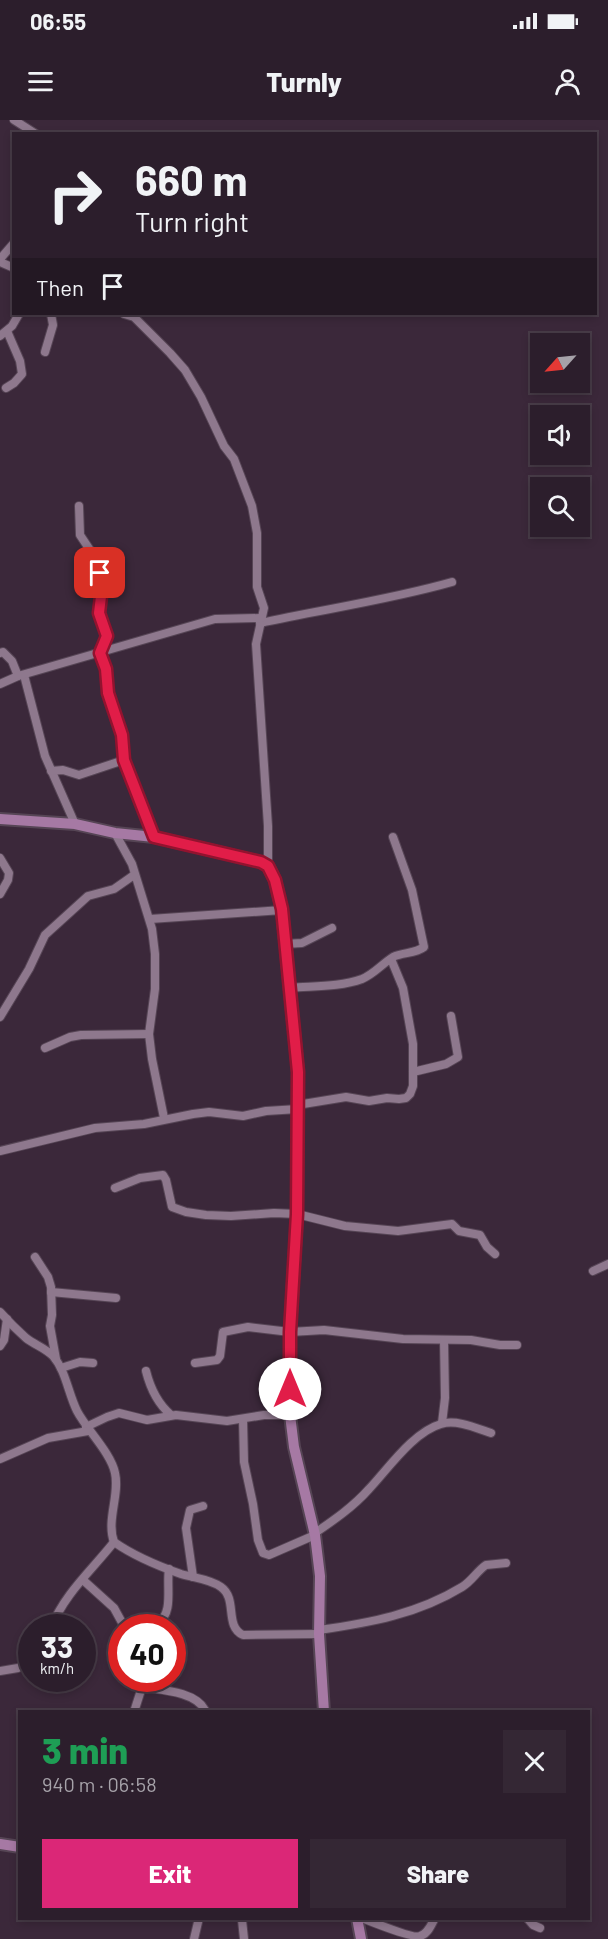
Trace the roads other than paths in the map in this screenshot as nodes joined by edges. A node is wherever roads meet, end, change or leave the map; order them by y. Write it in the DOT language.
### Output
graph roads {
  1 [pos="14,120"];
  2 [pos="33,132"];
  3 [pos="12,245"];
  4 [pos="0,260"];
  5 [pos="18,315"];
  6 [pos="51,315"];
  7 [pos="135,315"];
  8 [pos="4,334"];
  9 [pos="45,352"];
  10 [pos="6,388"];
  11 [pos="79,506"];
  12 [pos="452,582"];
  13 [pos="261,620"];
  14 [pos="0,653"];
  15 [pos="100,653"];
  16 [pos="21,675"];
  17 [pos="0,684"];
  18 [pos="124,760"];
  19 [pos="51,771"];
  20 [pos="0,819"];
  21 [pos="75,824"];
  22 [pos="115,833"];
  23 [pos="154,837"];
  24 [pos="393,837"];
  25 [pos="0,858"];
  26 [pos="268,866"];
  27 [pos="134,874"];
  28 [pos="0,894"];
  29 [pos="282,909"];
  30 [pos="150,919"];
  31 [pos="332,928"];
  32 [pos="285,944"];
  33 [pos="391,958"];
  34 [pos="291,988"];
  35 [pos="451,1016"];
  36 [pos="0,1017"];
  37 [pos="150,1034"];
  38 [pos="45,1048"];
  39 [pos="413,1072"];
  40 [pos="297,1107"];
  41 [pos="164,1118"];
  42 [pos="0,1151"];
  43 [pos="115,1188"];
  44 [pos="297,1214"];
  45 [pos="495,1254"];
  46 [pos="35,1257"];
  47 [pos="608,1264"];
  48 [pos="593,1271"];
  49 [pos="51,1292"];
  50 [pos="116,1298"];
  51 [pos="0,1312"];
  52 [pos="7,1319"];
  53 [pos="290,1332"];
  54 [pos="444,1340"];
  55 [pos="517,1345"];
  56 [pos="0,1346"];
  57 [pos="56,1360"];
  58 [pos="93,1363"];
  59 [pos="195,1363"];
  60 [pos="61,1368"];
  61 [pos="146,1371"];
  62 [pos="171,1415"];
  63 [pos="290,1415"];
  64 [pos="243,1419"];
  65 [pos="442,1423"];
  66 [pos="87,1429"];
  67 [pos="491,1433"];
  68 [pos="0,1460"];
  69 [pos="203,1506"];
  70 [pos="315,1534"];
  71 [pos="114,1542"];
  72 [pos="506,1563"];
  73 [pos="169,1569"];
  74 [pos="193,1577"];
  75 [pos="83,1580"];
  76 [pos="57,1614"];
  77 [pos="117,1614"];
  78 [pos="166,1614"];
  79 [pos="319,1633"];
  80 [pos="18,1668"];
  81 [pos="0,1671"];
  82 [pos="139,1692"];
  83 [pos="176,1692"];
  84 [pos="134,1710"];
  85 [pos="205,1710"];
  86 [pos="324,1710"];
  87 [pos="0,1844"];
  88 [pos="18,1847"];
  89 [pos="199,1920"];
  90 [pos="242,1920"];
  91 [pos="357,1920"];
  92 [pos="367,1920"];
  93 [pos="434,1920"];
  94 [pos="529,1920"];
  95 [pos="540,1928"];
  96 [pos="421,1938"];
  97 [pos="194,1939"];
  98 [pos="244,1939"];
  99 [pos="361,1939"];
  1 -- 2 [label="street"];
  3 -- 4 [label="street"];
  5 -- 8 [label="street"];
  6 -- 9 [label="street"];
  7 -- 13 [label="street"];
  8 -- 10 [label="street"];
  11 -- 15 [label="street"];
  12 -- 13 [label="street"];
  13 -- 15 [label="street"];
  13 -- 26 [label="street"];
  14 -- 16 [label="street"];
  15 -- 16 [label="street"];
  15 -- 18 [label="street"];
  16 -- 17 [label="street"];
  16 -- 19 [label="street"];
  18 -- 19 [label="street"];
  18 -- 23 [label="street"];
  19 -- 21 [label="street"];
  20 -- 21 [label="street"];
  21 -- 22 [label="street"];
  22 -- 23 [label="street"];
  22 -- 27 [label="street"];
  23 -- 26 [label="street"];
  24 -- 33 [label="street"];
  25 -- 28 [label="street"];
  26 -- 29 [label="street"];
  27 -- 30 [label="street"];
  27 -- 36 [label="street"];
  29 -- 30 [label="street"];
  29 -- 32 [label="street"];
  30 -- 37 [label="street"];
  31 -- 32 [label="street"];
  32 -- 34 [label="street"];
  33 -- 34 [label="street"];
  33 -- 39 [label="street"];
  34 -- 40 [label="street"];
  35 -- 39 [label="street"];
  37 -- 38 [label="street"];
  37 -- 41 [label="street"];
  39 -- 40 [label="street"];
  40 -- 41 [label="street"];
  40 -- 44 [label="street"];
  41 -- 42 [label="street"];
  43 -- 44 [label="street"];
  44 -- 45 [label="street"];
  44 -- 53 [label="street"];
  46 -- 49 [label="street"];
  47 -- 48 [label="street"];
  49 -- 50 [label="street"];
  49 -- 57 [label="street"];
  51 -- 52 [label="street"];
  52 -- 56 [label="street"];
  52 -- 57 [label="street"];
  53 -- 54 [label="street"];
  53 -- 59 [label="street"];
  53 -- 63 [label="street"];
  54 -- 55 [label="street"];
  54 -- 65 [label="street"];
  57 -- 60 [label="street"];
  58 -- 60 [label="street"];
  60 -- 66 [label="street"];
  61 -- 62 [label="street"];
  62 -- 64 [label="street"];
  62 -- 66 [label="street"];
  63 -- 64 [label="street"];
  63 -- 70 [label="street"];
  64 -- 70 [label="street"];
  65 -- 67 [label="street"];
  65 -- 70 [label="street"];
  66 -- 68 [label="street"];
  66 -- 71 [label="street"];
  69 -- 74 [label="street"];
  70 -- 79 [label="street"];
  71 -- 73 [label="street"];
  71 -- 75 [label="street"];
  72 -- 79 [label="street"];
  73 -- 74 [label="street"];
  73 -- 78 [label="street"];
  74 -- 79 [label="street"];
  75 -- 76 [label="street"];
  75 -- 77 [label="street"];
  79 -- 86 [label="street"];
  80 -- 81 [label="street"];
  82 -- 84 [label="street"];
  83 -- 85 [label="street"];
  87 -- 88 [label="street"];
  89 -- 97 [label="street"];
  90 -- 98 [label="street"];
  91 -- 99 [label="street"];
  92 -- 96 [label="street"];
  93 -- 96 [label="street"];
  94 -- 95 [label="street"];
}
